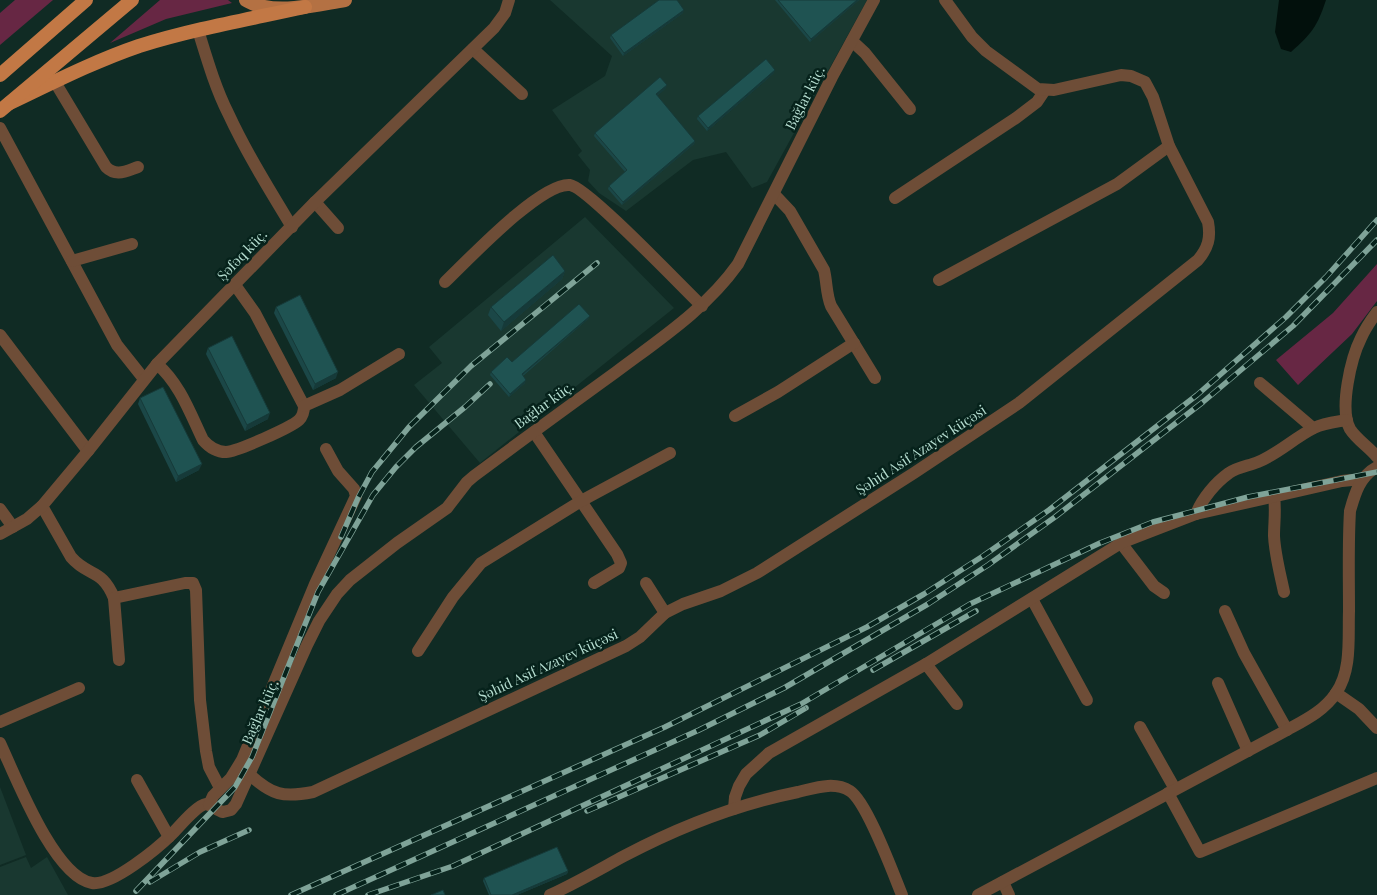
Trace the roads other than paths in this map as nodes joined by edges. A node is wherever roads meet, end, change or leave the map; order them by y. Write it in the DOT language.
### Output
graph roads {
  1 [pos="86,0"];
  2 [pos="132,0"];
  3 [pos="246,0"];
  4 [pos="345,0"];
  5 [pos="509,0"];
  6 [pos="874,0"];
  7 [pos="945,0"];
  8 [pos="305,7"];
  9 [pos="198,30"];
  10 [pos="852,41"];
  11 [pos="473,49"];
  12 [pos="0,75"];
  13 [pos="56,82"];
  14 [pos="1045,90"];
  15 [pos="522,94"];
  16 [pos="5,107"];
  17 [pos="910,109"];
  18 [pos="0,128"];
  19 [pos="1169,146"];
  20 [pos="138,167"];
  21 [pos="774,194"];
  22 [pos="896,198"];
  23 [pos="315,202"];
  24 [pos="292,226"];
  25 [pos="338,228"];
  26 [pos="132,244"];
  27 [pos="72,261"];
  28 [pos="939,280"];
  29 [pos="445,282"];
  30 [pos="235,285"];
  31 [pos="702,306"];
  32 [pos="1377,312"];
  33 [pos="0,335"];
  34 [pos="854,343"];
  35 [pos="399,354"];
  36 [pos="157,364"];
  37 [pos="875,378"];
  38 [pos="144,379"];
  39 [pos="1260,382"];
  40 [pos="304,406"];
  41 [pos="736,416"];
  42 [pos="1347,420"];
  43 [pos="1314,428"];
  44 [pos="534,432"];
  45 [pos="326,449"];
  46 [pos="88,451"];
  47 [pos="670,453"];
  48 [pos="1377,457"];
  49 [pos="1377,467"];
  50 [pos="1352,480"];
  51 [pos="1274,496"];
  52 [pos="581,500"];
  53 [pos="42,506"];
  54 [pos="0,509"];
  55 [pos="1196,514"];
  56 [pos="13,527"];
  57 [pos="0,534"];
  58 [pos="1121,543"];
  59 [pos="594,583"];
  60 [pos="646,583"];
  61 [pos="1284,592"];
  62 [pos="1164,593"];
  63 [pos="114,598"];
  64 [pos="1032,599"];
  65 [pos="1225,611"];
  66 [pos="665,613"];
  67 [pos="418,651"];
  68 [pos="119,660"];
  69 [pos="926,664"];
  70 [pos="1218,683"];
  71 [pos="79,688"];
  72 [pos="1336,693"];
  73 [pos="1087,700"];
  74 [pos="957,704"];
  75 [pos="0,722"];
  76 [pos="1140,727"];
  77 [pos="1377,728"];
  78 [pos="1287,730"];
  79 [pos="0,743"];
  80 [pos="1248,751"];
  81 [pos="249,774"];
  82 [pos="1377,778"];
  83 [pos="137,780"];
  84 [pos="220,788"];
  85 [pos="1171,791"];
  86 [pos="212,807"];
  87 [pos="734,809"];
  88 [pos="169,837"];
  89 [pos="1003,882"];
  90 [pos="550,895"];
  91 [pos="902,895"];
  92 [pos="978,895"];
  93 [pos="1009,895"];
  1 -- 12 [label="highway"];
  2 -- 16 [label="highway"];
  3 -- 8 [label="main road"];
  4 -- 8 [label="main road"];
  5 -- 11 [label="street, Şəfəq küç."];
  6 -- 10 [label="street, Bağlar küç."];
  7 -- 14 [label="street"];
  8 -- 9 [label="highway"];
  9 -- 13 [label="highway"];
  9 -- 24 [label="street"];
  10 -- 17 [label="street"];
  10 -- 21 [label="street, Bağlar küç."];
  11 -- 15 [label="street"];
  11 -- 23 [label="street, Şəfəq küç."];
  13 -- 16 [label="highway"];
  13 -- 20 [label="street"];
  14 -- 19 [label="street, Şəhid Asif Azayev küçəsi"];
  14 -- 22 [label="street"];
  18 -- 27 [label="street"];
  19 -- 28 [label="street"];
  19 -- 66 [label="street, Şəhid Asif Azayev küçəsi"];
  21 -- 31 [label="street, Bağlar küç."];
  21 -- 34 [label="street"];
  23 -- 24 [label="street, Şəfəq küç."];
  23 -- 25 [label="street"];
  24 -- 30 [label="street, Şəfəq küç."];
  26 -- 27 [label="street"];
  27 -- 38 [label="street"];
  29 -- 31 [label="street"];
  30 -- 36 [label="street, Şəfəq küç."];
  30 -- 40 [label="street"];
  31 -- 44 [label="street, Bağlar küç."];
  32 -- 42 [label="street"];
  33 -- 46 [label="street"];
  34 -- 37 [label="street"];
  34 -- 41 [label="street"];
  35 -- 40 [label="street"];
  36 -- 38 [label="street, Şəfəq küç."];
  36 -- 40 [label="street"];
  38 -- 46 [label="street, Şəfəq küç."];
  39 -- 43 [label="street"];
  42 -- 43 [label="street"];
  42 -- 48 [label="street"];
  43 -- 55 [label="street"];
  44 -- 52 [label="street"];
  44 -- 81 [label="street, Bağlar küç."];
  45 -- 84 [label="street"];
  46 -- 53 [label="street, Şəfəq küç."];
  47 -- 52 [label="street"];
  49 -- 72 [label="street"];
  50 -- 51 [label="street"];
  51 -- 55 [label="street"];
  51 -- 61 [label="street"];
  52 -- 59 [label="street"];
  52 -- 67 [label="street"];
  53 -- 56 [label="street, Şəfəq küç."];
  53 -- 63 [label="street"];
  54 -- 56 [label="street"];
  55 -- 58 [label="street"];
  56 -- 57 [label="street, Şəfəq küç."];
  58 -- 62 [label="street"];
  58 -- 64 [label="street"];
  60 -- 66 [label="street"];
  63 -- 68 [label="street"];
  63 -- 84 [label="street"];
  64 -- 69 [label="street"];
  64 -- 73 [label="street"];
  65 -- 78 [label="street"];
  66 -- 81 [label="street, Şəhid Asif Azayev küçəsi"];
  69 -- 74 [label="street"];
  69 -- 87 [label="street"];
  70 -- 80 [label="street"];
  71 -- 75 [label="street"];
  72 -- 77 [label="street"];
  72 -- 78 [label="street"];
  76 -- 85 [label="street"];
  78 -- 80 [label="street"];
  79 -- 88 [label="street"];
  80 -- 85 [label="street"];
  81 -- 86 [label="street, Bağlar küç."];
  82 -- 85 [label="street"];
  83 -- 88 [label="street"];
  84 -- 86 [label="street"];
  85 -- 89 [label="street"];
  86 -- 88 [label="street"];
  87 -- 90 [label="street"];
  87 -- 91 [label="street"];
  89 -- 92 [label="street"];
  89 -- 93 [label="street"];
}
